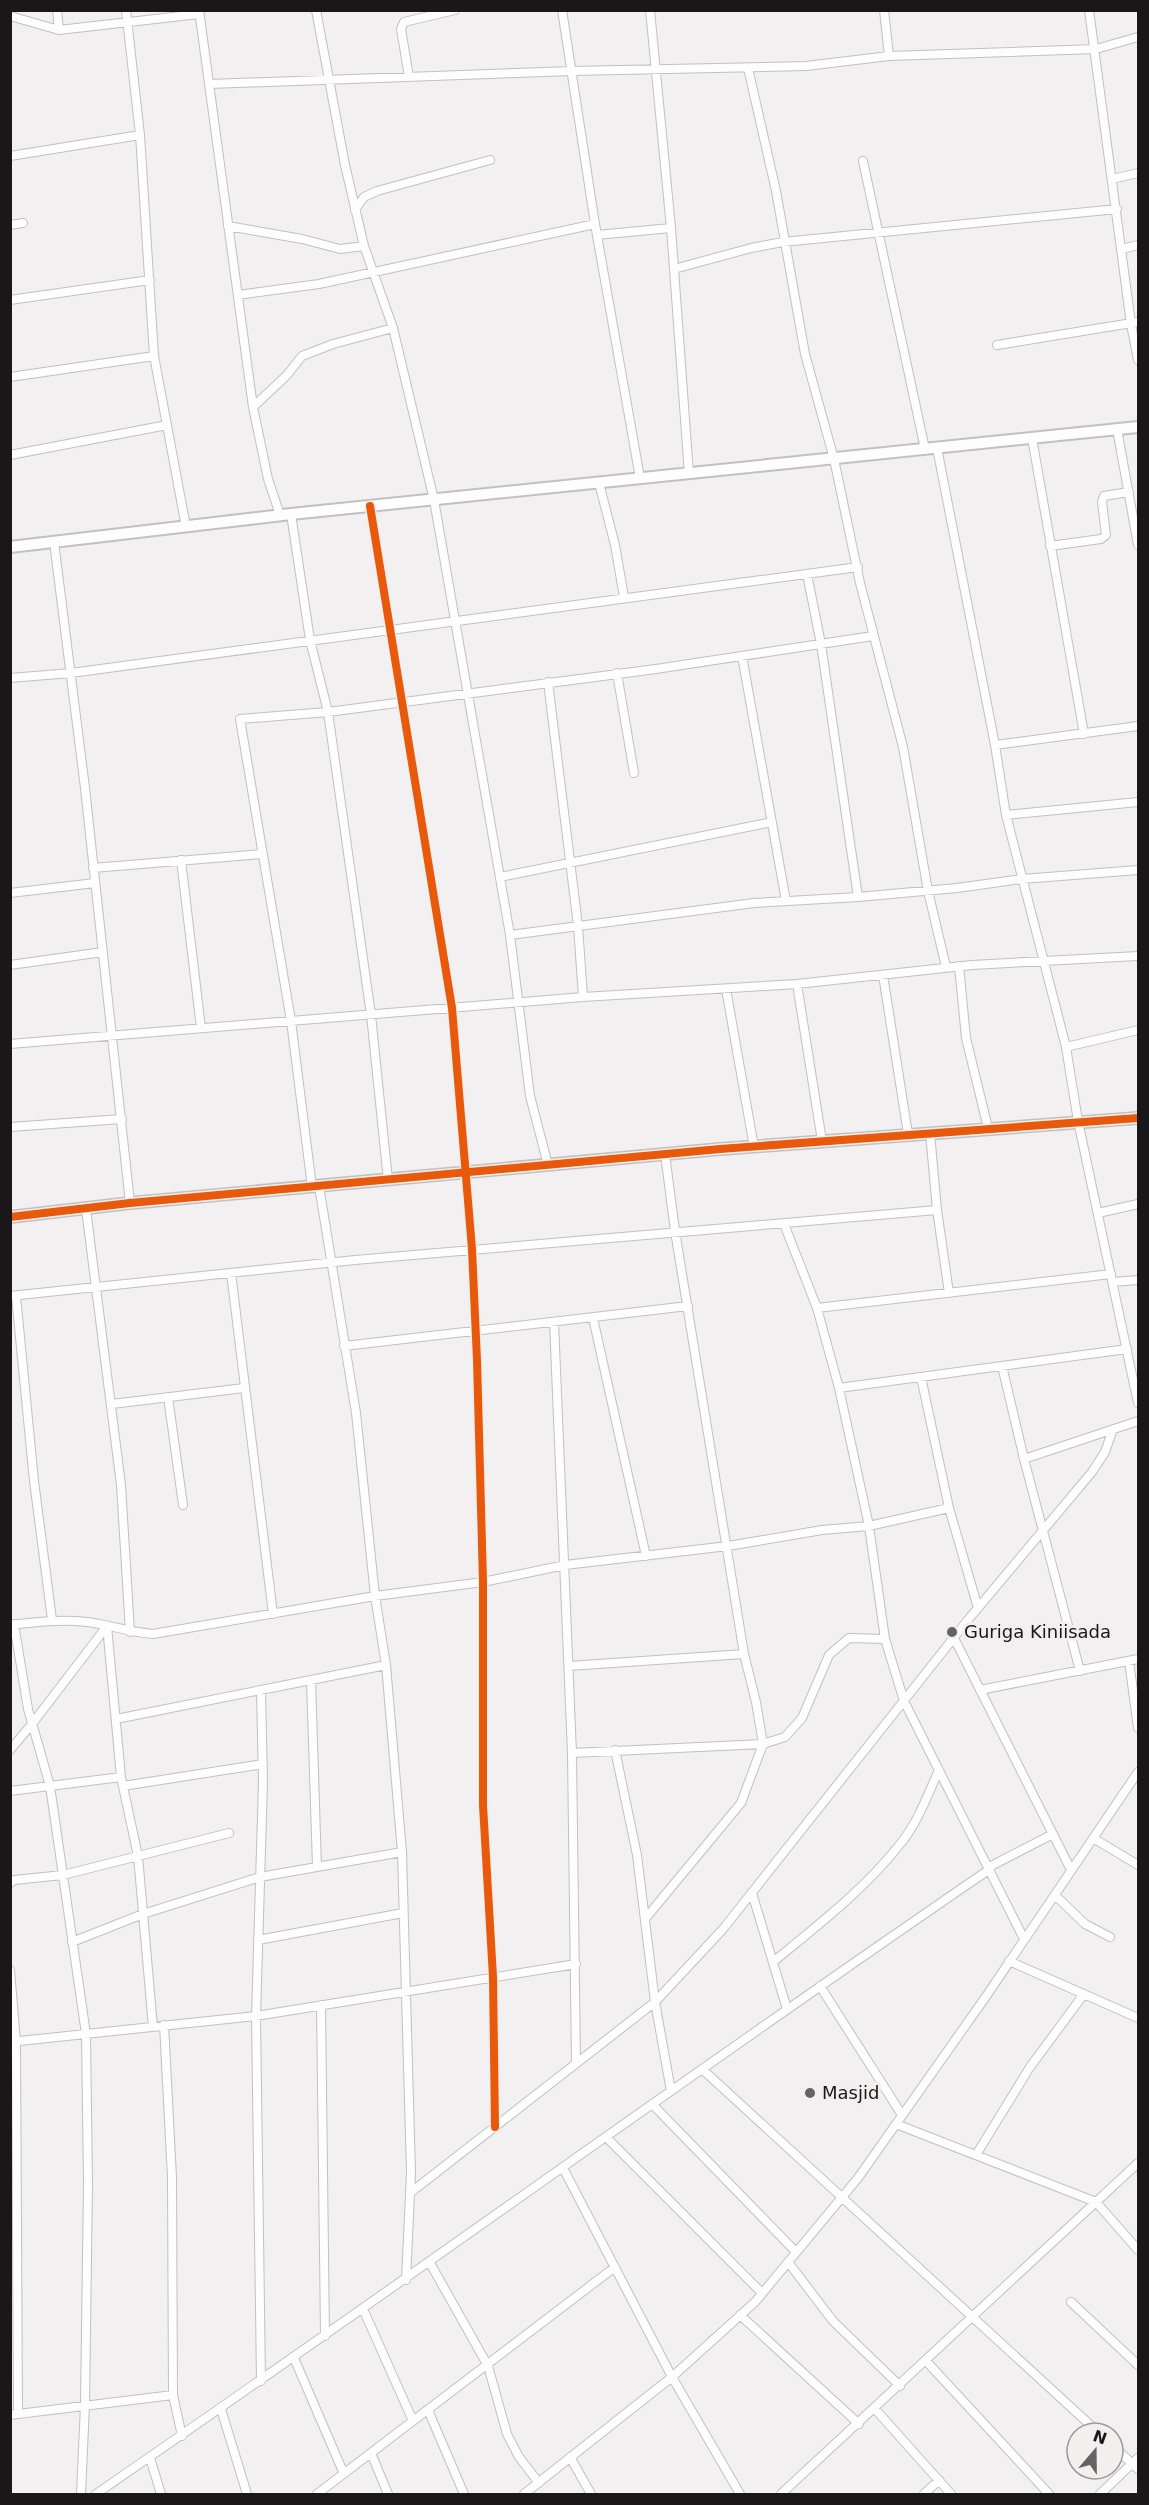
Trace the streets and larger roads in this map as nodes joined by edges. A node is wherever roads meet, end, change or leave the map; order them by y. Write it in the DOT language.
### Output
graph roads {
  1 [pos="57,10"];
  2 [pos="126,10"];
  3 [pos="316,10"];
  4 [pos="455,10"];
  5 [pos="562,10"];
  6 [pos="650,10"];
  7 [pos="884,10"];
  8 [pos="1089,10"];
  9 [pos="199,12"];
  10 [pos="10,16"];
  11 [pos="128,23"];
  12 [pos="59,30"];
  13 [pos="1138,37"];
  14 [pos="1096,49"];
  15 [pos="890,56"];
  16 [pos="748,68"];
  17 [pos="656,70"];
  18 [pos="573,71"];
  19 [pos="409,77"];
  20 [pos="328,80"];
  21 [pos="210,84"];
  22 [pos="141,135"];
  23 [pos="10,156"];
  24 [pos="490,160"];
  25 [pos="863,161"];
  26 [pos="1138,173"];
  27 [pos="1113,179"];
  28 [pos="1117,209"];
  29 [pos="356,210"];
  30 [pos="23,223"];
  31 [pos="596,224"];
  32 [pos="10,225"];
  33 [pos="228,226"];
  34 [pos="671,228"];
  35 [pos="879,231"];
  36 [pos="597,235"];
  37 [pos="783,243"];
  38 [pos="1138,245"];
  39 [pos="364,246"];
  40 [pos="1122,249"];
  41 [pos="674,269"];
  42 [pos="374,272"];
  43 [pos="150,280"];
  44 [pos="238,295"];
  45 [pos="10,300"];
  46 [pos="1135,323"];
  47 [pos="393,328"];
  48 [pos="997,345"];
  49 [pos="154,357"];
  50 [pos="1138,360"];
  51 [pos="10,377"];
  52 [pos="253,407"];
  53 [pos="167,425"];
  54 [pos="1138,427"];
  55 [pos="1117,429"];
  56 [pos="1032,438"];
  57 [pos="937,448"];
  58 [pos="925,449"];
  59 [pos="10,455"];
  60 [pos="834,459"];
  61 [pos="689,474"];
  62 [pos="640,478"];
  63 [pos="599,483"];
  64 [pos="1128,492"];
  65 [pos="434,500"];
  66 [pos="370,506"];
  67 [pos="285,515"];
  68 [pos="186,527"];
  69 [pos="54,542"];
  70 [pos="1138,545"];
  71 [pos="1050,546"];
  72 [pos="10,548"];
  73 [pos="858,567"];
  74 [pos="807,574"];
  75 [pos="624,597"];
  76 [pos="456,621"];
  77 [pos="390,630"];
  78 [pos="873,636"];
  79 [pos="310,640"];
  80 [pos="821,644"];
  81 [pos="742,656"];
  82 [pos="71,673"];
  83 [pos="617,674"];
  84 [pos="10,678"];
  85 [pos="548,682"];
  86 [pos="469,692"];
  87 [pos="402,700"];
  88 [pos="328,712"];
  89 [pos="1138,726"];
  90 [pos="1084,734"];
  91 [pos="995,745"];
  92 [pos="634,773"];
  93 [pos="1138,802"];
  94 [pos="1006,815"];
  95 [pos="772,822"];
  96 [pos="261,854"];
  97 [pos="181,860"];
  98 [pos="570,864"];
  99 [pos="93,868"];
  100 [pos="1138,870"];
  101 [pos="500,877"];
  102 [pos="1022,879"];
  103 [pos="95,883"];
  104 [pos="928,891"];
  105 [pos="10,893"];
  106 [pos="858,897"];
  107 [pos="786,901"];
  108 [pos="578,926"];
  109 [pos="510,935"];
  110 [pos="102,952"];
  111 [pos="1138,956"];
  112 [pos="1043,962"];
  113 [pos="10,965"];
  114 [pos="958,966"];
  115 [pos="946,968"];
  116 [pos="883,975"];
  117 [pos="797,984"];
  118 [pos="726,989"];
  119 [pos="583,997"];
  120 [pos="519,1003"];
  121 [pos="452,1008"];
  122 [pos="370,1015"];
  123 [pos="291,1021"];
  124 [pos="201,1028"];
  125 [pos="1138,1030"];
  126 [pos="112,1034"];
  127 [pos="10,1044"];
  128 [pos="1066,1047"];
  129 [pos="1138,1118"];
  130 [pos="122,1119"];
  131 [pos="1078,1121"];
  132 [pos="10,1127"];
  133 [pos="988,1128"];
  134 [pos="930,1132"];
  135 [pos="908,1134"];
  136 [pos="822,1141"];
  137 [pos="754,1146"];
  138 [pos="664,1154"];
  139 [pos="548,1165"];
  140 [pos="465,1173"];
  141 [pos="388,1180"];
  142 [pos="315,1186"];
  143 [pos="130,1203"];
  144 [pos="1138,1204"];
  145 [pos="86,1209"];
  146 [pos="937,1210"];
  147 [pos="1098,1213"];
  148 [pos="10,1217"];
  149 [pos="784,1224"];
  150 [pos="675,1232"];
  151 [pos="472,1250"];
  152 [pos="330,1263"];
  153 [pos="231,1273"];
  154 [pos="1112,1278"];
  155 [pos="1138,1280"];
  156 [pos="96,1288"];
  157 [pos="949,1293"];
  158 [pos="13,1296"];
  159 [pos="688,1306"];
  160 [pos="817,1308"];
  161 [pos="593,1318"];
  162 [pos="554,1323"];
  163 [pos="476,1332"];
  164 [pos="344,1346"];
  165 [pos="1127,1349"];
  166 [pos="1002,1366"];
  167 [pos="921,1377"];
  168 [pos="244,1388"];
  169 [pos="839,1388"];
  170 [pos="168,1397"];
  171 [pos="1138,1403"];
  172 [pos="112,1404"];
  173 [pos="1138,1421"];
  174 [pos="1113,1430"];
  175 [pos="1024,1459"];
  176 [pos="183,1504"];
  177 [pos="949,1508"];
  178 [pos="869,1526"];
  179 [pos="1044,1530"];
  180 [pos="728,1546"];
  181 [pos="646,1556"];
  182 [pos="565,1565"];
  183 [pos="483,1582"];
  184 [pos="375,1596"];
  185 [pos="978,1608"];
  186 [pos="273,1614"];
  187 [pos="52,1620"];
  188 [pos="12,1625"];
  189 [pos="107,1626"];
  190 [pos="130,1632"];
  191 [pos="954,1638"];
  192 [pos="885,1639"];
  193 [pos="744,1654"];
  194 [pos="1138,1659"];
  195 [pos="1129,1661"];
  196 [pos="386,1665"];
  197 [pos="569,1666"];
  198 [pos="1080,1671"];
  199 [pos="311,1680"];
  200 [pos="261,1690"];
  201 [pos="980,1690"];
  202 [pos="904,1701"];
  203 [pos="116,1719"];
  204 [pos="33,1724"];
  205 [pos="1138,1728"];
  206 [pos="763,1744"];
  207 [pos="10,1749"];
  208 [pos="615,1750"];
  209 [pos="572,1753"];
  210 [pos="263,1764"];
  211 [pos="939,1770"];
  212 [pos="1138,1772"];
  213 [pos="122,1781"];
  214 [pos="50,1786"];
  215 [pos="10,1791"];
  216 [pos="229,1833"];
  217 [pos="1053,1834"];
  218 [pos="1093,1838"];
  219 [pos="402,1852"];
  220 [pos="138,1856"];
  221 [pos="1138,1865"];
  222 [pos="317,1867"];
  223 [pos="989,1868"];
  224 [pos="1071,1870"];
  225 [pos="63,1875"];
  226 [pos="260,1877"];
  227 [pos="10,1883"];
  228 [pos="752,1893"];
  229 [pos="1055,1895"];
  230 [pos="403,1913"];
  231 [pos="143,1914"];
  232 [pos="645,1919"];
  233 [pos="1110,1937"];
  234 [pos="1024,1939"];
  235 [pos="258,1940"];
  236 [pos="72,1942"];
  237 [pos="1009,1961"];
  238 [pos="773,1962"];
  239 [pos="576,1964"];
  240 [pos="10,1970"];
  241 [pos="493,1977"];
  242 [pos="820,1986"];
  243 [pos="405,1991"];
  244 [pos="1084,1994"];
  245 [pos="656,2002"];
  246 [pos="321,2005"];
  247 [pos="787,2009"];
  248 [pos="256,2016"];
  249 [pos="1138,2018"];
  250 [pos="165,2025"];
  251 [pos="153,2027"];
  252 [pos="86,2034"];
  253 [pos="14,2042"];
  254 [pos="576,2063"];
  255 [pos="702,2069"];
  256 [pos="671,2091"];
  257 [pos="652,2104"];
  258 [pos="902,2115"];
  259 [pos="896,2124"];
  260 [pos="495,2127"];
  261 [pos="606,2138"];
  262 [pos="976,2155"];
  263 [pos="1138,2163"];
  264 [pos="563,2168"];
  265 [pos="410,2193"];
  266 [pos="842,2197"];
  267 [pos="1096,2202"];
  268 [pos="1138,2250"];
  269 [pos="796,2252"];
  270 [pos="788,2262"];
  271 [pos="430,2263"];
  272 [pos="615,2267"];
  273 [pos="406,2280"];
  274 [pos="762,2293"];
  275 [pos="1071,2302"];
  276 [pos="363,2309"];
  277 [pos="740,2315"];
  278 [pos="972,2318"];
  279 [pos="326,2336"];
  280 [pos="294,2358"];
  281 [pos="926,2361"];
  282 [pos="1138,2365"];
  283 [pos="488,2366"];
  284 [pos="672,2377"];
  285 [pos="261,2381"];
  286 [pos="900,2386"];
  287 [pos="173,2395"];
  288 [pos="85,2405"];
  289 [pos="221,2409"];
  290 [pos="875,2409"];
  291 [pos="428,2410"];
  292 [pos="14,2415"];
  293 [pos="413,2421"];
  294 [pos="1086,2421"];
  295 [pos="859,2424"];
  296 [pos="182,2436"];
  297 [pos="371,2453"];
  298 [pos="570,2457"];
  299 [pos="150,2458"];
  300 [pos="1137,2464"];
  301 [pos="344,2474"];
  302 [pos="939,2480"];
  303 [pos="538,2482"];
  304 [pos="81,2494"];
  305 [pos="100,2494"];
  306 [pos="161,2494"];
  307 [pos="248,2494"];
  308 [pos="318,2494"];
  309 [pos="388,2494"];
  310 [pos="464,2494"];
  311 [pos="524,2494"];
  312 [pos="591,2494"];
  313 [pos="740,2494"];
  314 [pos="781,2494"];
  315 [pos="924,2494"];
  316 [pos="951,2494"];
  317 [pos="1049,2494"];
  318 [pos="1100,2494"];
  1 -- 12 [label="street"];
  2 -- 11 [label="street"];
  3 -- 20 [label="street"];
  4 -- 19 [label="street"];
  5 -- 18 [label="street"];
  6 -- 17 [label="street"];
  7 -- 15 [label="street"];
  8 -- 14 [label="street"];
  9 -- 11 [label="street"];
  9 -- 21 [label="street"];
  10 -- 12 [label="street"];
  11 -- 12 [label="street"];
  11 -- 22 [label="street"];
  13 -- 14 [label="street"];
  14 -- 15 [label="street"];
  14 -- 27 [label="street"];
  15 -- 16 [label="street"];
  16 -- 17 [label="street"];
  16 -- 37 [label="street"];
  17 -- 18 [label="street"];
  17 -- 34 [label="street"];
  18 -- 19 [label="street"];
  18 -- 31 [label="street"];
  19 -- 20 [label="street"];
  20 -- 21 [label="street"];
  20 -- 29 [label="street"];
  21 -- 33 [label="street"];
  22 -- 23 [label="street"];
  22 -- 43 [label="street"];
  24 -- 29 [label="street"];
  25 -- 35 [label="street"];
  26 -- 27 [label="street"];
  27 -- 28 [label="street"];
  28 -- 35 [label="street"];
  28 -- 40 [label="street"];
  29 -- 39 [label="street"];
  30 -- 32 [label="street"];
  31 -- 36 [label="street"];
  31 -- 42 [label="street"];
  33 -- 39 [label="street"];
  33 -- 44 [label="street"];
  34 -- 36 [label="street"];
  34 -- 41 [label="street"];
  35 -- 37 [label="street"];
  35 -- 58 [label="street"];
  36 -- 62 [label="street"];
  37 -- 41 [label="street"];
  37 -- 60 [label="street"];
  38 -- 40 [label="street"];
  39 -- 42 [label="street"];
  40 -- 46 [label="street"];
  41 -- 61 [label="street"];
  42 -- 44 [label="street"];
  42 -- 47 [label="street"];
  43 -- 45 [label="street"];
  43 -- 49 [label="street"];
  44 -- 52 [label="street"];
  46 -- 48 [label="street"];
  46 -- 50 [label="street"];
  47 -- 52 [label="street"];
  47 -- 65 [label="street"];
  49 -- 51 [label="street"];
  49 -- 53 [label="street"];
  52 -- 67 [label="street"];
  53 -- 59 [label="street"];
  53 -- 68 [label="street"];
  54 -- 55 [label="street"];
  55 -- 56 [label="street"];
  55 -- 64 [label="street"];
  56 -- 57 [label="street"];
  56 -- 71 [label="street"];
  57 -- 58 [label="street"];
  57 -- 91 [label="street"];
  58 -- 60 [label="street"];
  60 -- 61 [label="street"];
  60 -- 73 [label="street"];
  61 -- 62 [label="street"];
  62 -- 63 [label="street"];
  63 -- 65 [label="street"];
  63 -- 75 [label="street"];
  64 -- 70 [label="street"];
  64 -- 71 [label="street"];
  65 -- 66 [label="street"];
  65 -- 76 [label="street"];
  66 -- 67 [label="street"];
  66 -- 77 [label="street"];
  67 -- 68 [label="street"];
  67 -- 79 [label="street"];
  68 -- 69 [label="street"];
  69 -- 72 [label="street"];
  69 -- 82 [label="street"];
  71 -- 90 [label="street"];
  73 -- 74 [label="street"];
  73 -- 78 [label="street"];
  74 -- 75 [label="street"];
  74 -- 80 [label="street"];
  75 -- 76 [label="street"];
  76 -- 77 [label="street"];
  76 -- 86 [label="street"];
  77 -- 79 [label="street"];
  77 -- 87 [label="street"];
  78 -- 80 [label="street"];
  78 -- 104 [label="street"];
  79 -- 82 [label="street"];
  79 -- 88 [label="street"];
  80 -- 81 [label="street"];
  80 -- 106 [label="street"];
  81 -- 83 [label="street"];
  81 -- 95 [label="street"];
  82 -- 84 [label="street"];
  82 -- 99 [label="street"];
  83 -- 85 [label="street"];
  83 -- 92 [label="street"];
  85 -- 86 [label="street"];
  85 -- 98 [label="street"];
  86 -- 87 [label="street"];
  86 -- 101 [label="street"];
  87 -- 88 [label="street"];
  87 -- 121 [label="street"];
  88 -- 96 [label="street"];
  88 -- 122 [label="street"];
  89 -- 90 [label="street"];
  90 -- 91 [label="street"];
  91 -- 94 [label="street"];
  93 -- 94 [label="street"];
  94 -- 102 [label="street"];
  95 -- 98 [label="street"];
  95 -- 107 [label="street"];
  96 -- 97 [label="street"];
  96 -- 123 [label="street"];
  97 -- 99 [label="street"];
  97 -- 124 [label="street"];
  98 -- 101 [label="street"];
  98 -- 108 [label="street"];
  99 -- 103 [label="street"];
  100 -- 102 [label="street"];
  101 -- 109 [label="street"];
  102 -- 104 [label="street"];
  102 -- 112 [label="street"];
  103 -- 105 [label="street"];
  103 -- 110 [label="street"];
  104 -- 106 [label="street"];
  104 -- 115 [label="street"];
  106 -- 107 [label="street"];
  107 -- 108 [label="street"];
  108 -- 109 [label="street"];
  108 -- 119 [label="street"];
  109 -- 120 [label="street"];
  110 -- 113 [label="street"];
  110 -- 126 [label="street"];
  111 -- 112 [label="street"];
  112 -- 114 [label="street"];
  112 -- 128 [label="street"];
  114 -- 115 [label="street"];
  114 -- 133 [label="street"];
  115 -- 116 [label="street"];
  116 -- 117 [label="street"];
  116 -- 135 [label="street"];
  117 -- 118 [label="street"];
  117 -- 136 [label="street"];
  118 -- 119 [label="street"];
  118 -- 137 [label="street"];
  119 -- 120 [label="street"];
  120 -- 121 [label="street"];
  120 -- 139 [label="street"];
  121 -- 122 [label="street"];
  121 -- 140 [label="street"];
  122 -- 123 [label="street"];
  122 -- 141 [label="street"];
  123 -- 124 [label="street"];
  123 -- 142 [label="street"];
  124 -- 126 [label="street"];
  125 -- 128 [label="street"];
  126 -- 127 [label="street"];
  126 -- 130 [label="street"];
  128 -- 131 [label="street"];
  129 -- 131 [label="street"];
  130 -- 132 [label="street"];
  130 -- 143 [label="street"];
  131 -- 133 [label="street"];
  131 -- 147 [label="street"];
  133 -- 134 [label="street"];
  134 -- 135 [label="street"];
  134 -- 146 [label="street"];
  135 -- 136 [label="street"];
  136 -- 137 [label="street"];
  137 -- 138 [label="street"];
  138 -- 139 [label="street"];
  138 -- 150 [label="street"];
  139 -- 140 [label="street"];
  140 -- 141 [label="street"];
  140 -- 151 [label="street"];
  141 -- 142 [label="street"];
  142 -- 143 [label="street"];
  142 -- 152 [label="street"];
  143 -- 145 [label="street"];
  144 -- 147 [label="street"];
  145 -- 148 [label="street"];
  145 -- 156 [label="street"];
  146 -- 149 [label="street"];
  146 -- 157 [label="street"];
  147 -- 154 [label="street"];
  149 -- 150 [label="street"];
  149 -- 160 [label="street"];
  150 -- 151 [label="street"];
  150 -- 159 [label="street"];
  151 -- 152 [label="street"];
  151 -- 163 [label="street"];
  152 -- 153 [label="street"];
  152 -- 164 [label="street"];
  153 -- 156 [label="street"];
  153 -- 168 [label="street"];
  154 -- 155 [label="street"];
  154 -- 157 [label="street"];
  154 -- 165 [label="street"];
  156 -- 158 [label="street"];
  156 -- 172 [label="street"];
  157 -- 160 [label="street"];
  158 -- 187 [label="street"];
  159 -- 161 [label="street"];
  159 -- 180 [label="street"];
  160 -- 169 [label="street"];
  161 -- 162 [label="street"];
  161 -- 181 [label="street"];
  162 -- 163 [label="street"];
  162 -- 182 [label="street"];
  163 -- 164 [label="street"];
  163 -- 183 [label="street"];
  164 -- 184 [label="street"];
  165 -- 166 [label="street"];
  165 -- 171 [label="street"];
  166 -- 167 [label="street"];
  166 -- 175 [label="street"];
  167 -- 169 [label="street"];
  167 -- 177 [label="street"];
  168 -- 170 [label="street"];
  168 -- 186 [label="street"];
  169 -- 178 [label="street"];
  170 -- 172 [label="street"];
  170 -- 176 [label="street"];
  172 -- 190 [label="street"];
  173 -- 174 [label="street"];
  174 -- 175 [label="street"];
  174 -- 179 [label="street"];
  175 -- 179 [label="street"];
  177 -- 178 [label="street"];
  177 -- 185 [label="street"];
  178 -- 180 [label="street"];
  178 -- 192 [label="street"];
  179 -- 185 [label="street"];
  179 -- 198 [label="street"];
  180 -- 181 [label="street"];
  180 -- 193 [label="street"];
  181 -- 182 [label="street"];
  182 -- 183 [label="street"];
  182 -- 197 [label="street"];
  183 -- 184 [label="street"];
  183 -- 241 [label="street"];
  184 -- 186 [label="street"];
  184 -- 196 [label="street"];
  185 -- 191 [label="street"];
  186 -- 190 [label="street"];
  187 -- 188 [label="street"];
  187 -- 189 [label="street"];
  188 -- 204 [label="street"];
  189 -- 190 [label="street"];
  189 -- 203 [label="street"];
  189 -- 204 [label="street"];
  191 -- 201 [label="street"];
  191 -- 202 [label="street"];
  192 -- 202 [label="street"];
  192 -- 206 [label="street"];
  193 -- 197 [label="street"];
  193 -- 206 [label="street"];
  194 -- 195 [label="street"];
  195 -- 198 [label="street"];
  195 -- 205 [label="street"];
  196 -- 199 [label="street"];
  196 -- 219 [label="street"];
  197 -- 209 [label="street"];
  198 -- 201 [label="street"];
  199 -- 200 [label="street"];
  199 -- 222 [label="street"];
  200 -- 203 [label="street"];
  200 -- 210 [label="street"];
  201 -- 217 [label="street"];
  202 -- 211 [label="street"];
  202 -- 228 [label="street"];
  203 -- 213 [label="street"];
  204 -- 207 [label="street"];
  204 -- 214 [label="street"];
  206 -- 208 [label="street"];
  206 -- 232 [label="street"];
  208 -- 209 [label="street"];
  208 -- 232 [label="street"];
  209 -- 239 [label="street"];
  210 -- 213 [label="street"];
  210 -- 226 [label="street"];
  211 -- 223 [label="street"];
  211 -- 238 [label="street"];
  212 -- 218 [label="street"];
  213 -- 214 [label="street"];
  213 -- 220 [label="street"];
  214 -- 215 [label="street"];
  214 -- 225 [label="street"];
  216 -- 220 [label="street"];
  217 -- 223 [label="street"];
  217 -- 224 [label="street"];
  218 -- 221 [label="street"];
  218 -- 224 [label="street"];
  219 -- 222 [label="street"];
  219 -- 230 [label="street"];
  220 -- 225 [label="street"];
  220 -- 231 [label="street"];
  222 -- 226 [label="street"];
  223 -- 234 [label="street"];
  223 -- 242 [label="street"];
  224 -- 229 [label="street"];
  225 -- 227 [label="street"];
  225 -- 236 [label="street"];
  226 -- 231 [label="street"];
  226 -- 235 [label="street"];
  228 -- 238 [label="street"];
  228 -- 245 [label="street"];
  229 -- 233 [label="street"];
  229 -- 234 [label="street"];
  230 -- 235 [label="street"];
  230 -- 243 [label="street"];
  231 -- 236 [label="street"];
  231 -- 251 [label="street"];
  232 -- 245 [label="street"];
  234 -- 237 [label="street"];
  235 -- 248 [label="street"];
  236 -- 252 [label="street"];
  237 -- 244 [label="street"];
  237 -- 258 [label="street"];
  238 -- 247 [label="street"];
  239 -- 241 [label="street"];
  239 -- 254 [label="street"];
  240 -- 253 [label="street"];
  241 -- 243 [label="street"];
  241 -- 260 [label="street"];
  242 -- 247 [label="street"];
  242 -- 258 [label="street"];
  243 -- 246 [label="street"];
  243 -- 265 [label="street"];
  244 -- 249 [label="street"];
  244 -- 262 [label="street"];
  245 -- 254 [label="street"];
  245 -- 256 [label="street"];
  246 -- 248 [label="street"];
  246 -- 279 [label="street"];
  247 -- 255 [label="street"];
  248 -- 250 [label="street"];
  248 -- 285 [label="street"];
  250 -- 251 [label="street"];
  250 -- 287 [label="street"];
  251 -- 252 [label="street"];
  252 -- 253 [label="street"];
  252 -- 288 [label="street"];
  253 -- 292 [label="street"];
  254 -- 260 [label="street"];
  255 -- 256 [label="street"];
  255 -- 266 [label="street"];
  256 -- 257 [label="street"];
  257 -- 261 [label="street"];
  257 -- 269 [label="street"];
  258 -- 259 [label="street"];
  259 -- 262 [label="street"];
  259 -- 266 [label="street"];
  260 -- 265 [label="street"];
  261 -- 264 [label="street"];
  261 -- 274 [label="street"];
  262 -- 267 [label="street"];
  263 -- 267 [label="street"];
  264 -- 271 [label="street"];
  264 -- 272 [label="street"];
  265 -- 273 [label="street"];
  266 -- 269 [label="street"];
  266 -- 278 [label="street"];
  267 -- 268 [label="street"];
  267 -- 278 [label="street"];
  269 -- 270 [label="street"];
  270 -- 274 [label="street"];
  270 -- 286 [label="street"];
  271 -- 273 [label="street"];
  271 -- 283 [label="street"];
  272 -- 283 [label="street"];
  272 -- 284 [label="street"];
  273 -- 276 [label="street"];
  274 -- 277 [label="street"];
  275 -- 282 [label="street"];
  276 -- 279 [label="street"];
  276 -- 293 [label="street"];
  277 -- 284 [label="street"];
  277 -- 295 [label="street"];
  278 -- 281 [label="street"];
  278 -- 294 [label="street"];
  279 -- 280 [label="street"];
  280 -- 285 [label="street"];
  280 -- 301 [label="street"];
  281 -- 286 [label="street"];
  281 -- 317 [label="street"];
  283 -- 291 [label="street"];
  283 -- 303 [label="street"];
  284 -- 298 [label="street"];
  284 -- 313 [label="street"];
  285 -- 289 [label="street"];
  286 -- 290 [label="street"];
  287 -- 288 [label="street"];
  287 -- 296 [label="street"];
  288 -- 292 [label="street"];
  288 -- 304 [label="street"];
  289 -- 296 [label="street"];
  289 -- 307 [label="street"];
  290 -- 295 [label="street"];
  290 -- 302 [label="street"];
  291 -- 293 [label="street"];
  291 -- 310 [label="street"];
  293 -- 297 [label="street"];
  295 -- 314 [label="street"];
  296 -- 299 [label="street"];
  297 -- 301 [label="street"];
  297 -- 309 [label="street"];
  298 -- 303 [label="street"];
  298 -- 312 [label="street"];
  299 -- 305 [label="street"];
  299 -- 306 [label="street"];
  300 -- 318 [label="street"];
  301 -- 308 [label="street"];
  302 -- 315 [label="street"];
  302 -- 316 [label="street"];
  303 -- 311 [label="street"];
}
